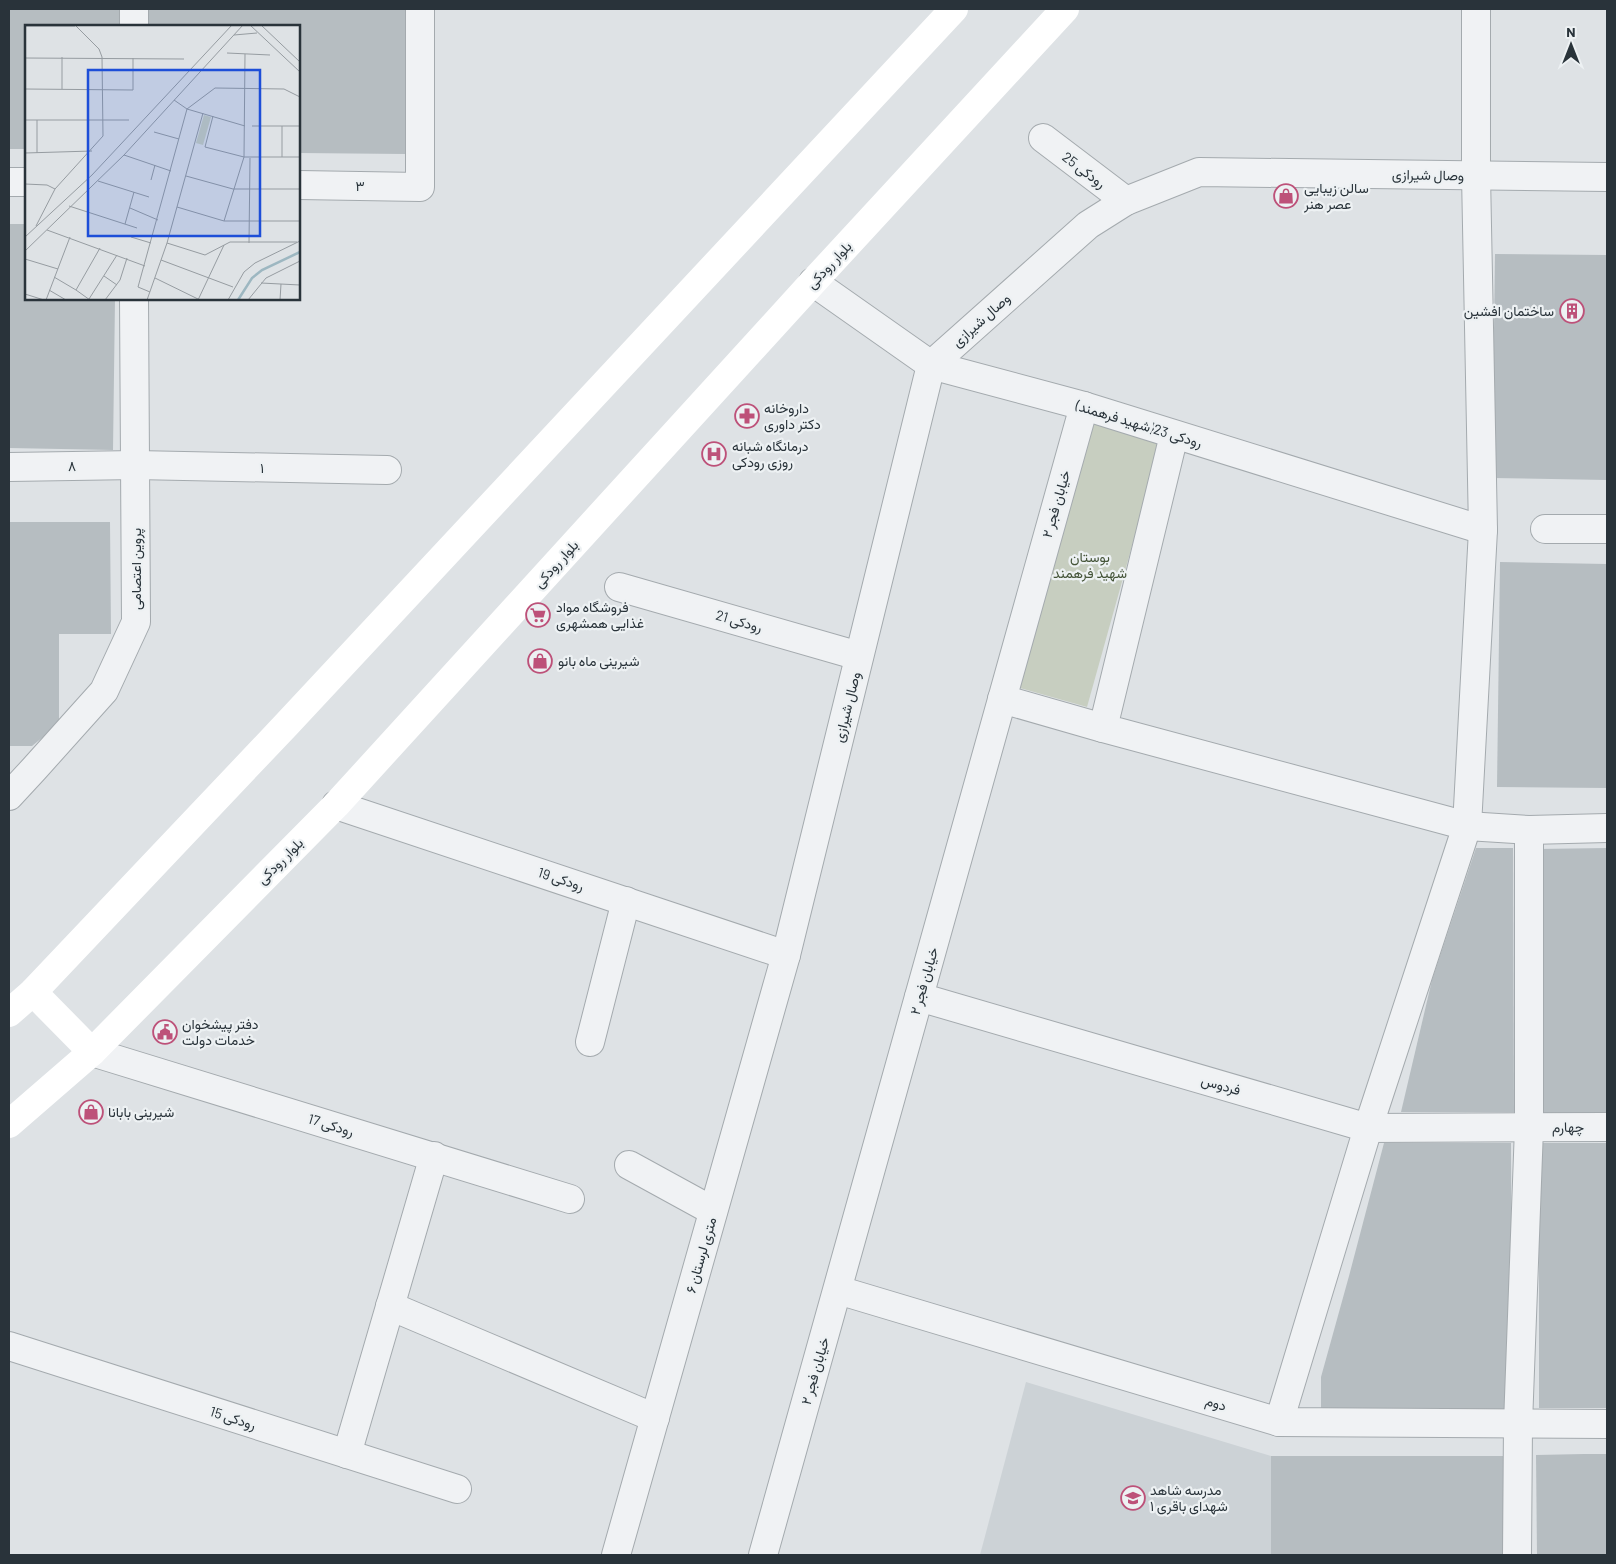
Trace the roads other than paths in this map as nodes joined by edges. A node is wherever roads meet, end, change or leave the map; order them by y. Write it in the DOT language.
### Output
graph roads {
  1 [pos="134,9"];
  2 [pos="420,9"];
  3 [pos="954,9"];
  4 [pos="1065,9"];
  5 [pos="1476,9"];
  6 [pos="134,25"];
  7 [pos="1043,138"];
  8 [pos="1476,175"];
  9 [pos="1607,177"];
  10 [pos="9,182"];
  11 [pos="25,182"];
  12 [pos="300,185"];
  13 [pos="1126,201"];
  14 [pos="813,282"];
  15 [pos="134,300"];
  16 [pos="931,365"];
  17 [pos="1084,406"];
  18 [pos="1174,435"];
  19 [pos="136,465"];
  20 [pos="9,467"];
  21 [pos="387,470"];
  22 [pos="1545,529"];
  23 [pos="1607,529"];
  24 [pos="1482,530"];
  25 [pos="619,586"];
  26 [pos="859,656"];
  27 [pos="1002,699"];
  28 [pos="1103,728"];
  29 [pos="22,770"];
  30 [pos="9,796"];
  31 [pos="336,804"];
  32 [pos="1467,826"];
  33 [pos="1607,828"];
  34 [pos="1529,830"];
  35 [pos="626,901"];
  36 [pos="786,955"];
  37 [pos="32,992"];
  38 [pos="919,997"];
  39 [pos="9,1013"];
  40 [pos="590,1042"];
  41 [pos="92,1052"];
  42 [pos="9,1124"];
  43 [pos="1607,1127"];
  44 [pos="1368,1128"];
  45 [pos="1529,1128"];
  46 [pos="434,1156"];
  47 [pos="629,1165"];
  48 [pos="570,1199"];
  49 [pos="713,1211"];
  50 [pos="838,1290"];
  51 [pos="390,1306"];
  52 [pos="9,1346"];
  53 [pos="655,1418"];
  54 [pos="1279,1422"];
  55 [pos="1518,1424"];
  56 [pos="1607,1424"];
  57 [pos="347,1454"];
  58 [pos="456,1489"];
  59 [pos="616,1555"];
  60 [pos="762,1555"];
  61 [pos="1518,1555"];
  1 -- 6 [label="street"];
  2 -- 12 [label="street, ۳"];
  3 -- 37 [label="main road"];
  4 -- 14 [label="main road, بلوار رودکی"];
  5 -- 8 [label="street"];
  7 -- 13 [label="street, رودکی 25"];
  8 -- 9 [label="street, وصال شیرازی"];
  8 -- 13 [label="street, وصال شیرازی"];
  8 -- 24 [label="street"];
  10 -- 11 [label="street"];
  13 -- 16 [label="street, وصال شیرازی"];
  14 -- 16 [label="street, رودکی 23(شهید فرهمند)"];
  14 -- 31 [label="main road, بلوار رودکی"];
  15 -- 19 [label="street, پروین اعتصامی"];
  16 -- 17 [label="street, رودکی 23(شهید فرهمند)"];
  16 -- 26 [label="street, وصال شیرازی"];
  17 -- 18 [label="street, رودکی 23(شهید فرهمند)"];
  17 -- 27 [label="street, خیابان فجر ۲"];
  18 -- 24 [label="street, رودکی 23(شهید فرهمند)"];
  18 -- 28 [label="street"];
  19 -- 20 [label="street, ۸"];
  19 -- 21 [label="street, ۱"];
  19 -- 29 [label="street, پروین اعتصامی"];
  22 -- 23 [label="street"];
  24 -- 32 [label="street"];
  25 -- 26 [label="street, رودکی 21"];
  26 -- 36 [label="street, وصال شیرازی"];
  27 -- 28 [label="street"];
  27 -- 38 [label="street, خیابان فجر ۲"];
  28 -- 32 [label="street"];
  29 -- 30 [label="street, پروین اعتصامی"];
  31 -- 35 [label="street, رودکی 19"];
  31 -- 41 [label="main road, بلوار رودکی"];
  32 -- 34 [label="street"];
  32 -- 44 [label="street"];
  33 -- 34 [label="street"];
  34 -- 45 [label="street"];
  35 -- 36 [label="street, رودکی 19"];
  35 -- 40 [label="street"];
  36 -- 49 [label="street, ۶ متری لرستان"];
  37 -- 39 [label="main road"];
  37 -- 41 [label="main road"];
  38 -- 44 [label="street, فردوس"];
  38 -- 50 [label="street, خیابان فجر ۲"];
  41 -- 42 [label="main road, بلوار رودکی"];
  41 -- 46 [label="street, رودکی 17"];
  43 -- 45 [label="street, چهارم"];
  44 -- 45 [label="street, فردوس"];
  44 -- 54 [label="street"];
  45 -- 55 [label="street"];
  46 -- 48 [label="street, رودکی 17"];
  46 -- 51 [label="street"];
  47 -- 49 [label="street"];
  49 -- 53 [label="street, ۶ متری لرستان"];
  50 -- 54 [label="street, دوم"];
  50 -- 60 [label="street, خیابان فجر ۲"];
  51 -- 53 [label="street"];
  51 -- 57 [label="street"];
  52 -- 57 [label="street, رودکی 15"];
  53 -- 59 [label="street, ۶ متری لرستان"];
  54 -- 55 [label="street, دوم"];
  55 -- 56 [label="street, دوم"];
  55 -- 61 [label="street"];
  57 -- 58 [label="street, رودکی 15"];
}
